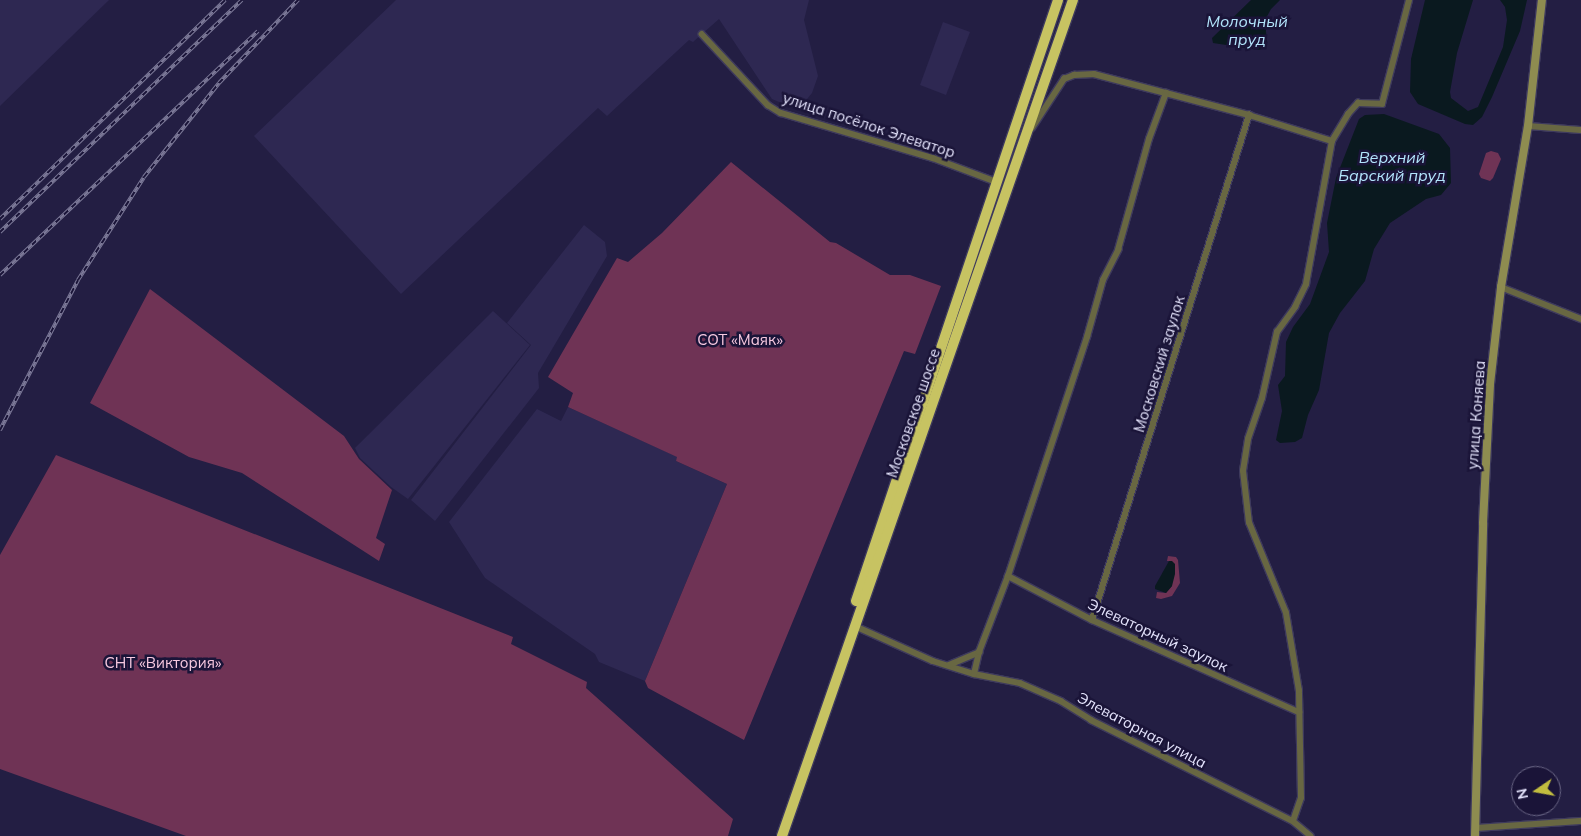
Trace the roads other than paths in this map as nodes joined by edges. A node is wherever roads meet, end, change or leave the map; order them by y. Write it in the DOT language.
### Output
graph roads {
  1 [pos="1058,0"];
  2 [pos="1073,0"];
  3 [pos="1409,0"];
  4 [pos="1542,0"];
  5 [pos="702,34"];
  6 [pos="1166,93"];
  7 [pos="1250,115"];
  8 [pos="1528,126"];
  9 [pos="1581,130"];
  10 [pos="1332,140"];
  11 [pos="1020,148"];
  12 [pos="996,182"];
  13 [pos="1501,287"];
  14 [pos="1581,319"];
  15 [pos="1008,576"];
  16 [pos="1092,620"];
  17 [pos="855,626"];
  18 [pos="979,652"];
  19 [pos="946,666"];
  20 [pos="974,674"];
  21 [pos="1300,712"];
  22 [pos="1293,821"];
  23 [pos="1581,821"];
  24 [pos="1475,832"];
  25 [pos="775,836"];
  26 [pos="782,836"];
  27 [pos="1311,836"];
  1 -- 12 [label="highway, Московское шоссе"];
  2 -- 11 [label="highway, Московское шоссе"];
  3 -- 10 [label="street"];
  4 -- 8 [label="street, улица Коняева"];
  5 -- 12 [label="street, улица посёлок Элеватор"];
  6 -- 7 [label="street"];
  6 -- 11 [label="street"];
  6 -- 15 [label="street"];
  7 -- 10 [label="street"];
  7 -- 16 [label="street, Московский заулок"];
  8 -- 9 [label="street"];
  8 -- 13 [label="street, улица Коняева"];
  10 -- 21 [label="street"];
  11 -- 17 [label="highway, Московское шоссе"];
  12 -- 25 [label="highway, Московское шоссе"];
  13 -- 14 [label="street"];
  13 -- 24 [label="street, улица Коняева"];
  15 -- 16 [label="street, Элеваторный заулок"];
  15 -- 18 [label="street"];
  16 -- 21 [label="street, Элеваторный заулок"];
  17 -- 19 [label="street, Элеваторная улица"];
  17 -- 26 [label="highway, Московское шоссе"];
  18 -- 19 [label="street"];
  18 -- 20 [label="street"];
  19 -- 20 [label="street, Элеваторная улица"];
  20 -- 22 [label="street, Элеваторная улица"];
  21 -- 22 [label="street"];
  22 -- 27 [label="street, Элеваторная улица"];
  23 -- 24 [label="street"];
}
